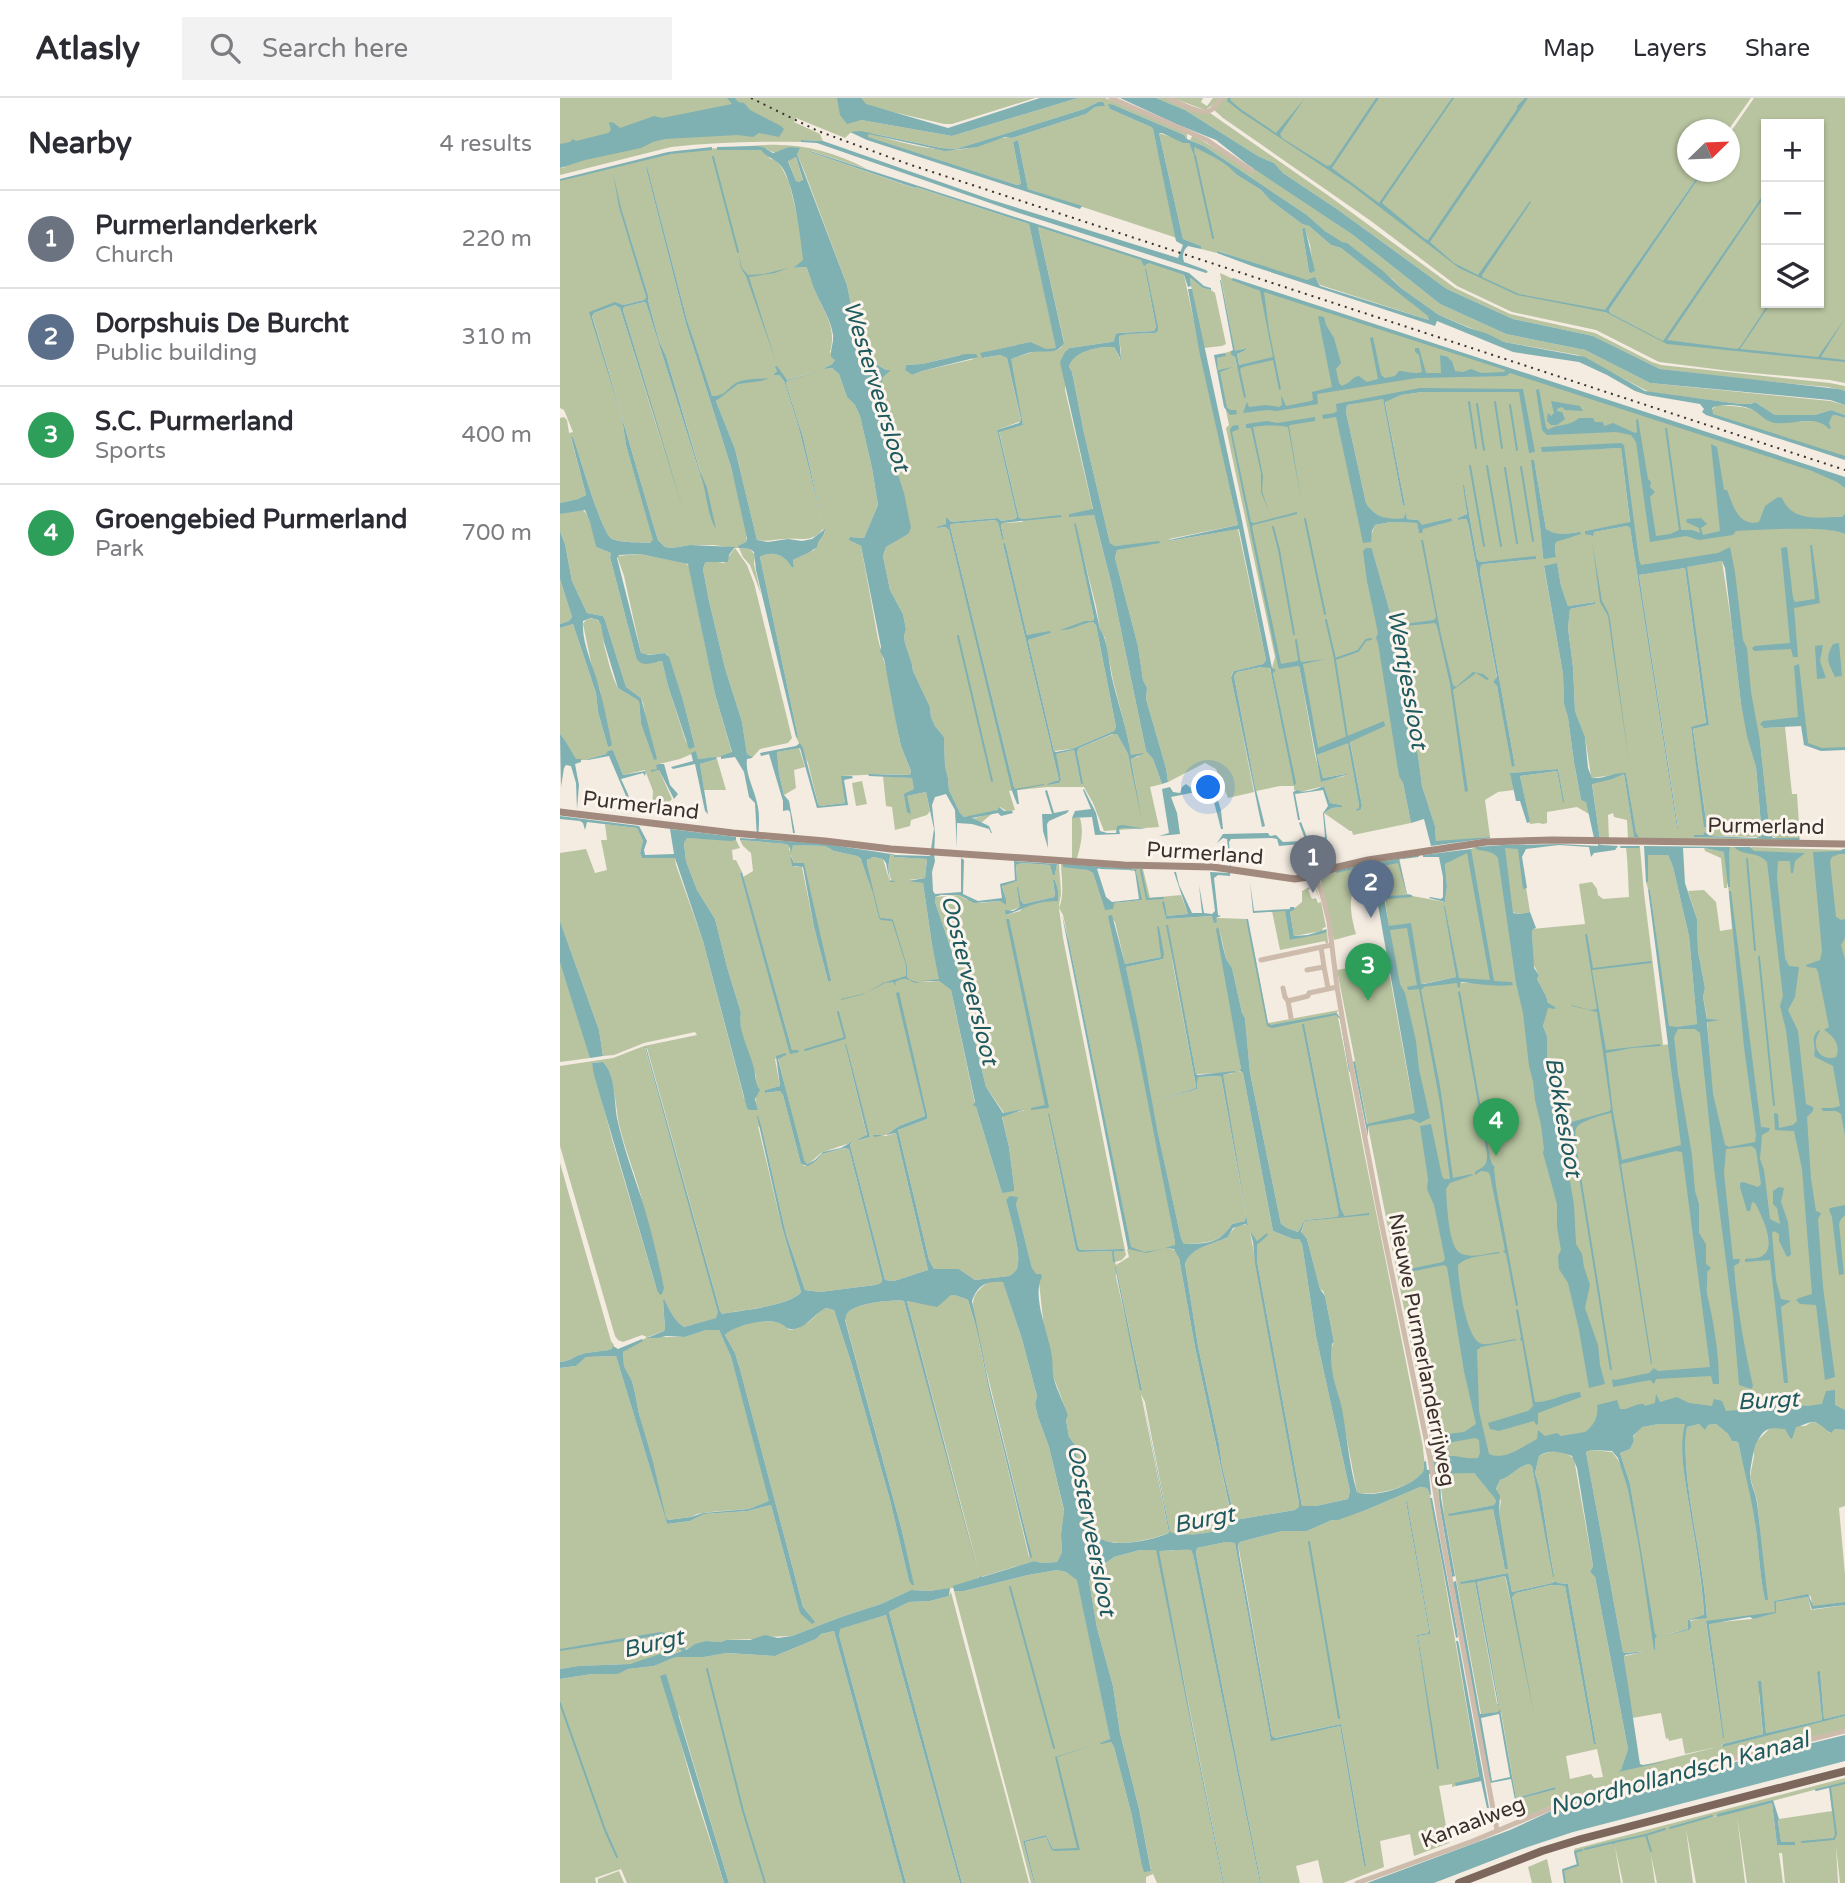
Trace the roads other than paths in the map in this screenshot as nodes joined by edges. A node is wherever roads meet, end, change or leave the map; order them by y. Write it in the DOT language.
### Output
graph roads {
  1 [pos="1111,98"];
  2 [pos="1169,98"];
  3 [pos="1221,98"];
  4 [pos="1252,171"];
  5 [pos="560,812"];
  6 [pos="1845,844"];
  7 [pos="1315,876"];
  8 [pos="1331,945"];
  9 [pos="1321,947"];
  10 [pos="1261,960"];
  11 [pos="1324,967"];
  12 [pos="1307,970"];
  13 [pos="1337,987"];
  14 [pos="1283,988"];
  15 [pos="1328,988"];
  16 [pos="1288,1001"];
  17 [pos="1291,1018"];
  18 [pos="1845,1731"];
  19 [pos="1845,1771"];
  20 [pos="1497,1830"];
  21 [pos="1357,1883"];
  22 [pos="1459,1883"];
  1 -- 4 [label="street"];
  2 -- 3 [label="street"];
  5 -- 7 [label="street, Purmerland"];
  6 -- 7 [label="street, Purmerland"];
  7 -- 8 [label="street, Nieuwe Purmerlanderrijweg"];
  8 -- 9 [label="street"];
  8 -- 13 [label="street, Nieuwe Purmerlanderrijweg"];
  9 -- 10 [label="street"];
  9 -- 11 [label="street"];
  11 -- 12 [label="street"];
  11 -- 15 [label="street"];
  13 -- 15 [label="street"];
  13 -- 20 [label="street, Nieuwe Purmerlanderrijweg"];
  14 -- 16 [label="street"];
  15 -- 16 [label="street"];
  16 -- 17 [label="street"];
  18 -- 20 [label="street, Kanaalweg"];
  19 -- 22 [label="main road"];
  20 -- 21 [label="street, Kanaalweg"];
}
